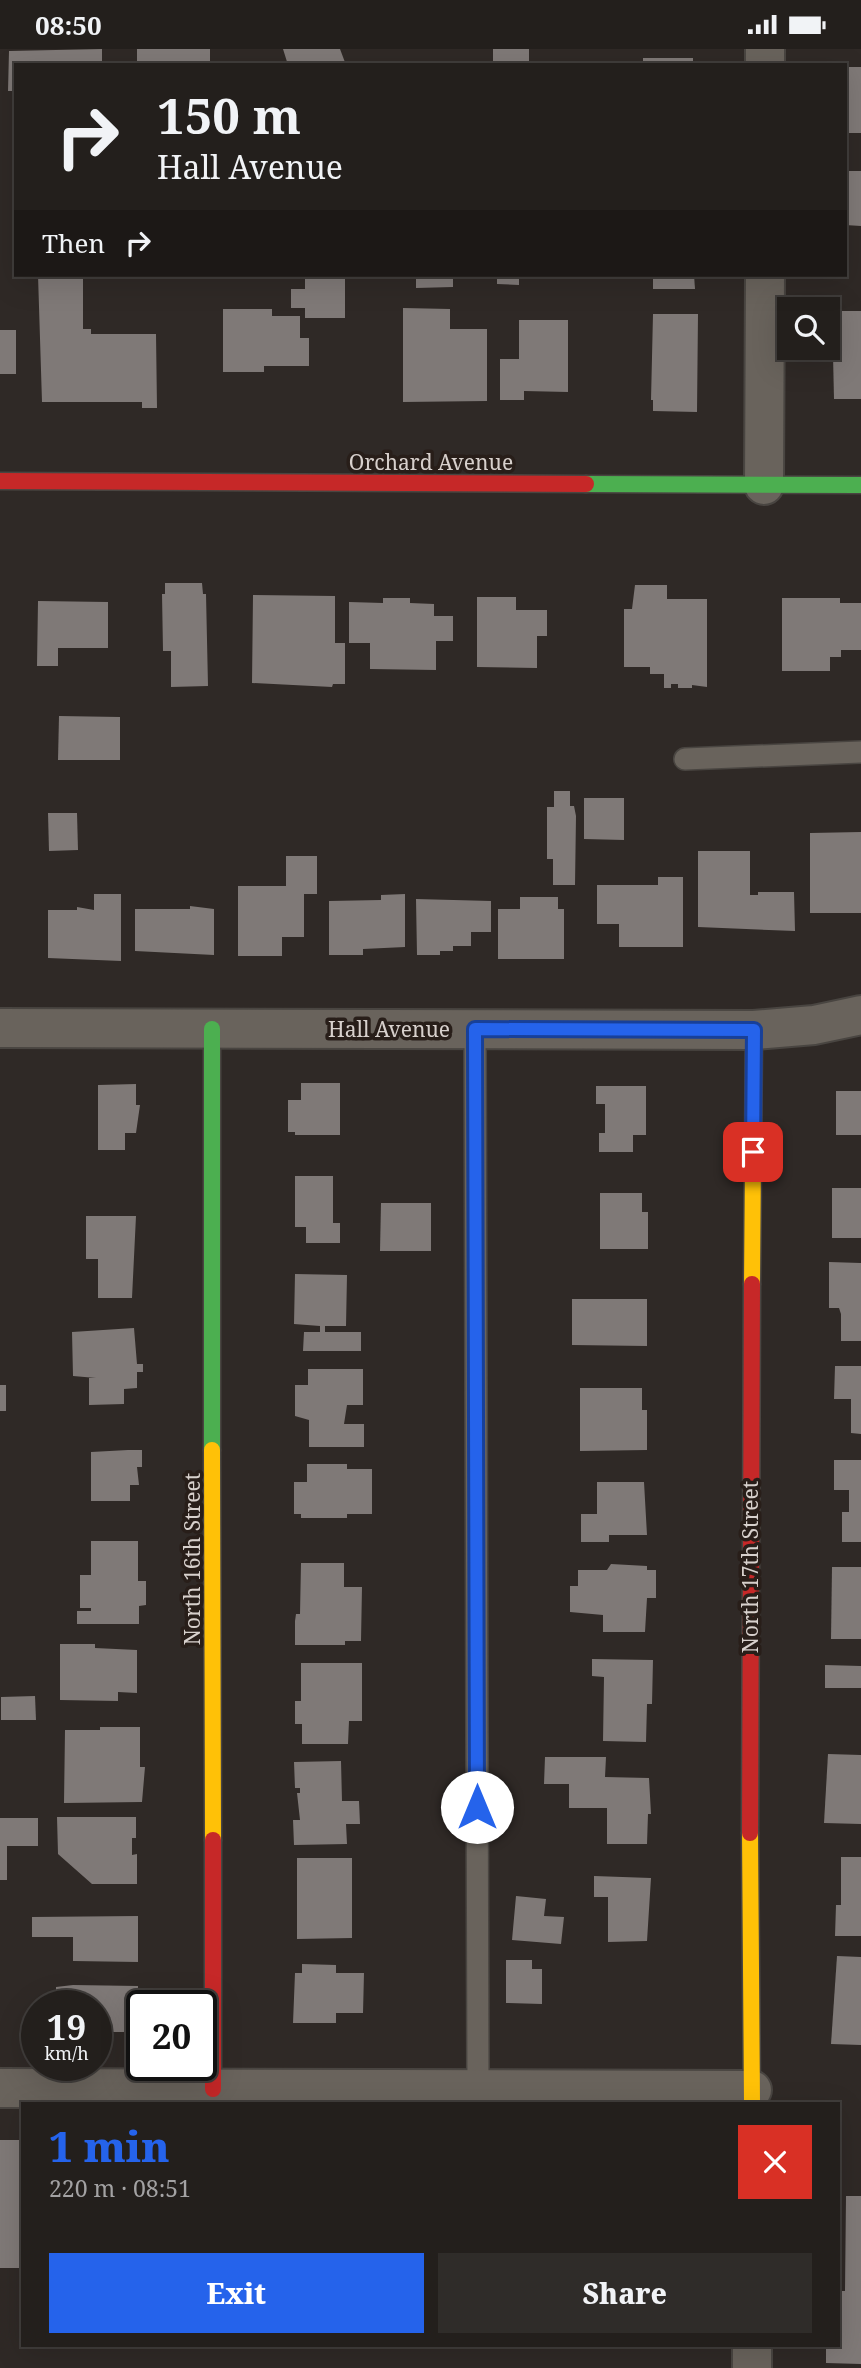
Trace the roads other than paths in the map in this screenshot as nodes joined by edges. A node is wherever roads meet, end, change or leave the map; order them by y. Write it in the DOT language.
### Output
graph roads {
  1 [pos="765,277"];
  2 [pos="0,481"];
  3 [pos="764,485"];
  4 [pos="861,485"];
  5 [pos="861,752"];
  6 [pos="685,759"];
  7 [pos="861,1015"];
  8 [pos="0,1028"];
  9 [pos="212,1029"];
  10 [pos="475,1029"];
  11 [pos="754,1030"];
  12 [pos="0,2088"];
  13 [pos="213,2089"];
  14 [pos="478,2090"];
  15 [pos="752,2097"];
  16 [pos="752,2347"];
  17 [pos="752,2368"];
  1 -- 3 [label="street"];
  2 -- 3 [label="street, Orchard Avenue"];
  3 -- 4 [label="street, Orchard Avenue"];
  5 -- 6 [label="lane"];
  7 -- 11 [label="street, Hall Avenue"];
  8 -- 9 [label="street, Hall Avenue"];
  9 -- 10 [label="street, Hall Avenue"];
  9 -- 13 [label="street, North 16th Street"];
  10 -- 11 [label="street, Hall Avenue"];
  10 -- 14 [label="lane"];
  11 -- 15 [label="street, North 17th Street"];
  12 -- 13 [label="street"];
  13 -- 14 [label="street"];
  14 -- 15 [label="street"];
  16 -- 17 [label="street"];
}
